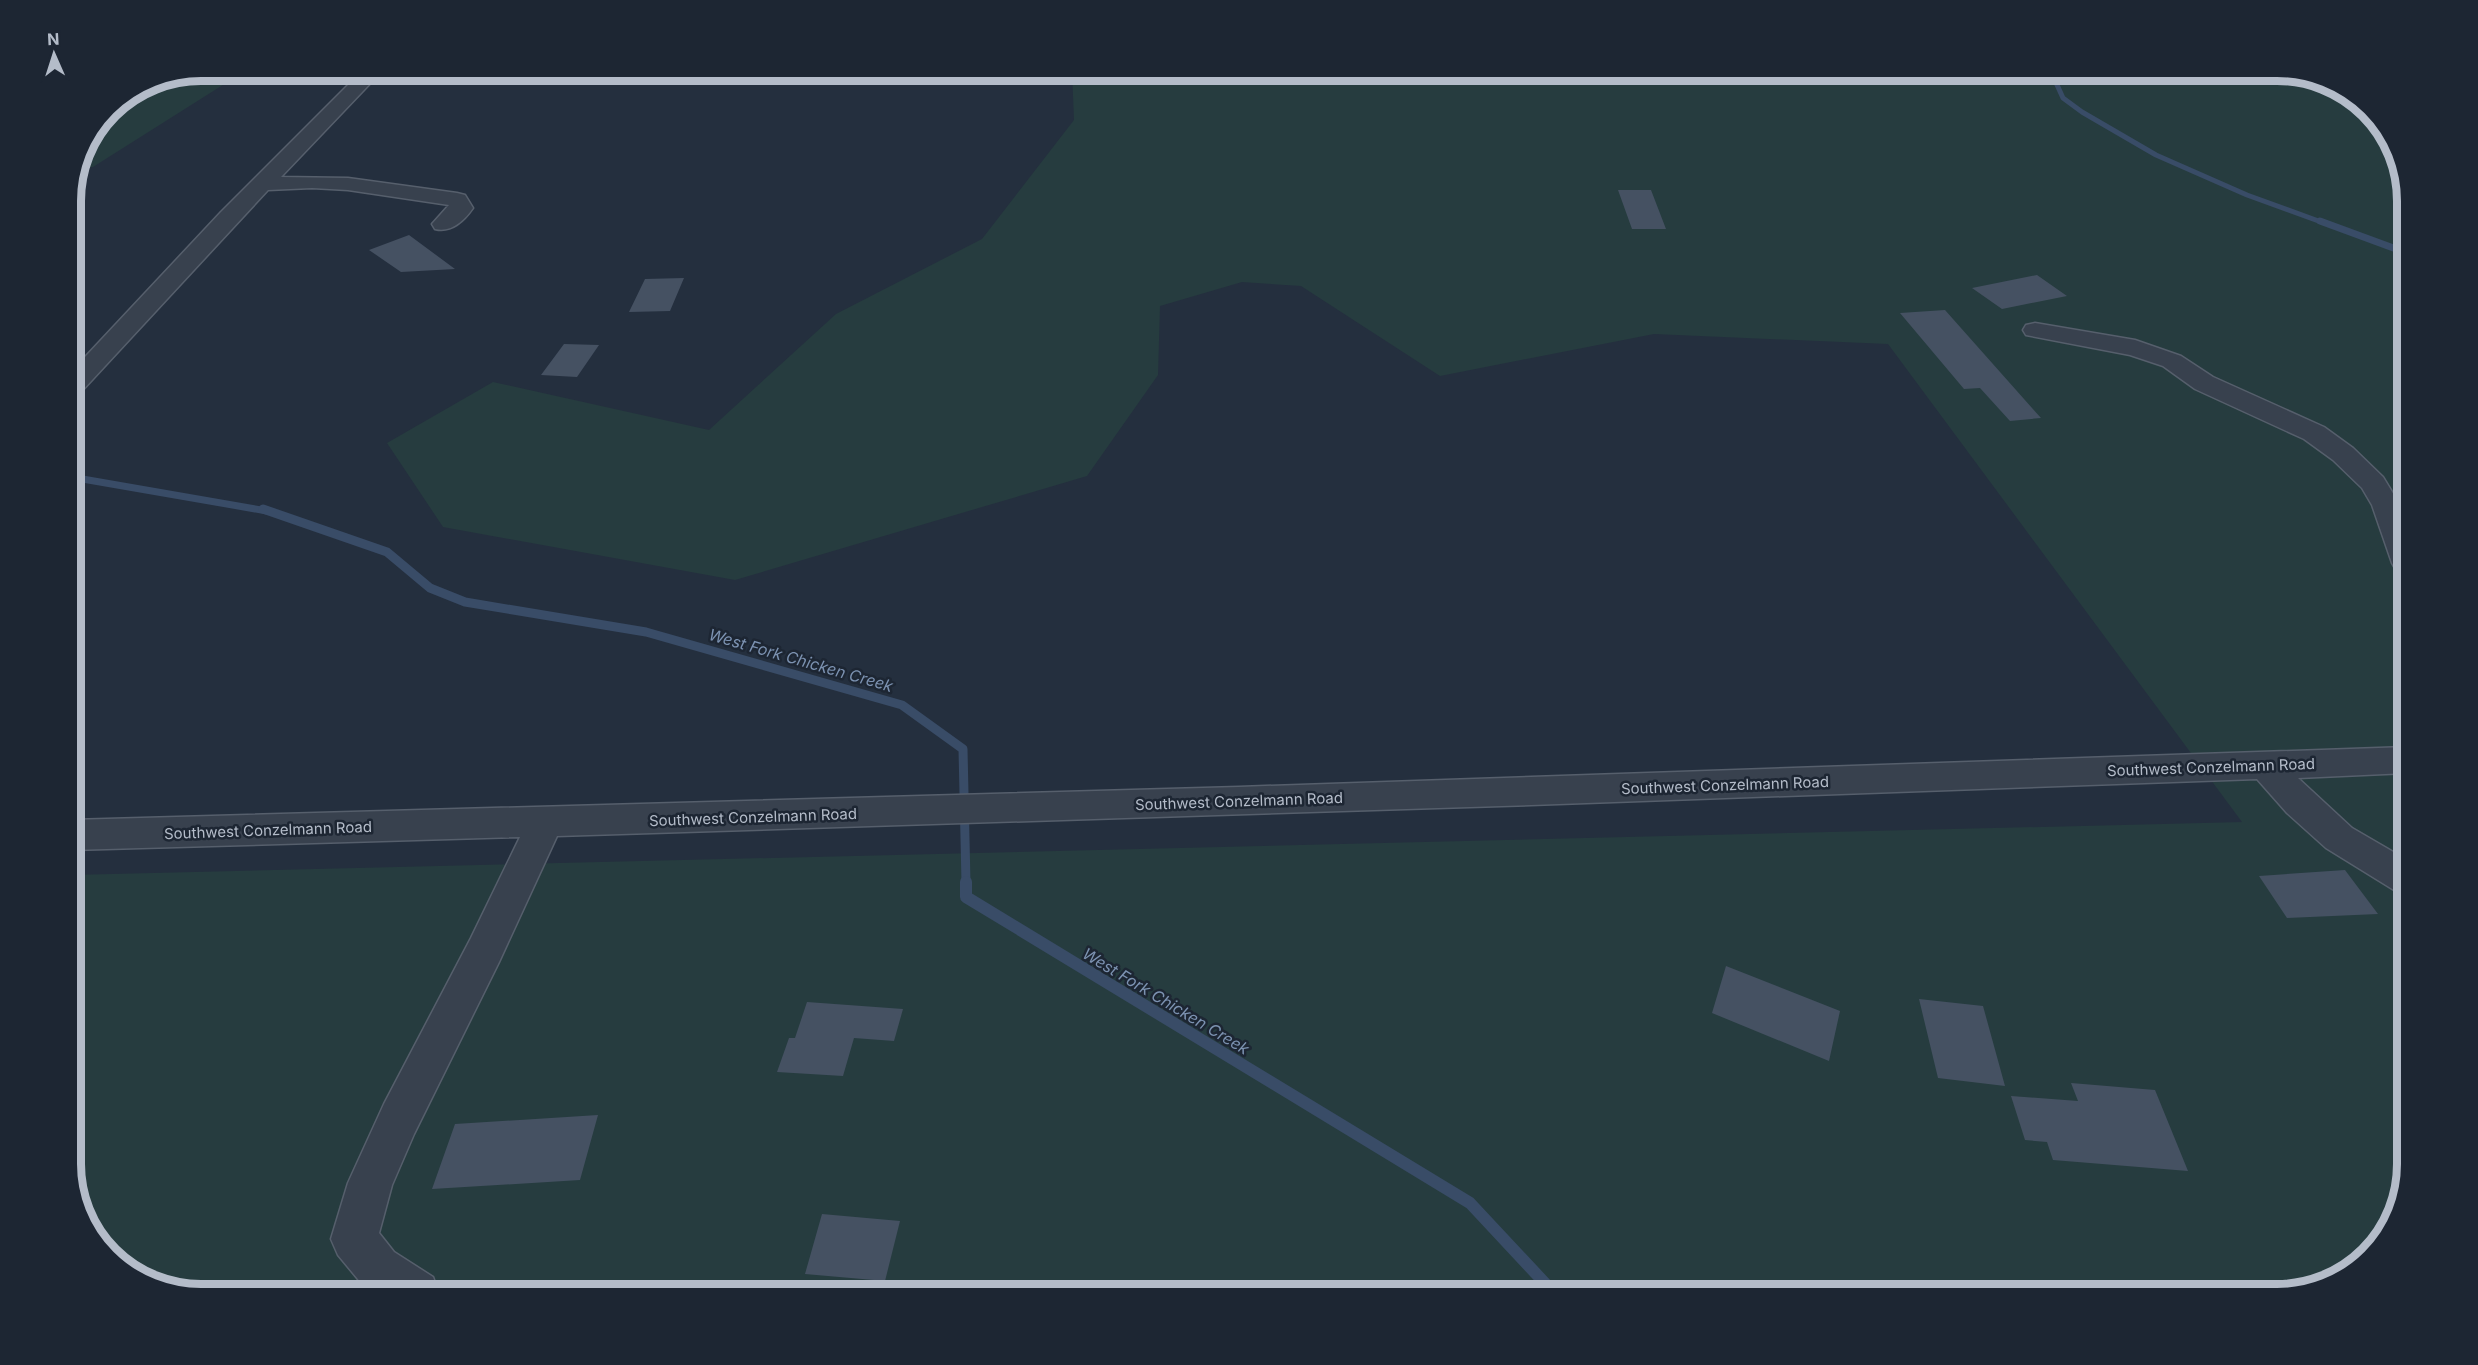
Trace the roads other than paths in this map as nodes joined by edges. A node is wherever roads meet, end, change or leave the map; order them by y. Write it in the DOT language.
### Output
graph roads {
  1 [pos="363,81"];
  2 [pos="262,184"];
  3 [pos="443,224"];
  4 [pos="2035,330"];
  5 [pos="81,376"];
  6 [pos="2397,535"];
  7 [pos="2397,760"];
  8 [pos="2265,765"];
  9 [pos="545,822"];
  10 [pos="81,835"];
  11 [pos="2397,873"];
  12 [pos="401,1284"];
  1 -- 2 [label="street"];
  2 -- 3 [label="street"];
  2 -- 5 [label="street"];
  4 -- 6 [label="street"];
  7 -- 8 [label="street, Southwest Conzelmann Road"];
  8 -- 9 [label="street, Southwest Conzelmann Road"];
  8 -- 11 [label="street"];
  9 -- 10 [label="street, Southwest Conzelmann Road"];
  9 -- 12 [label="street"];
}
